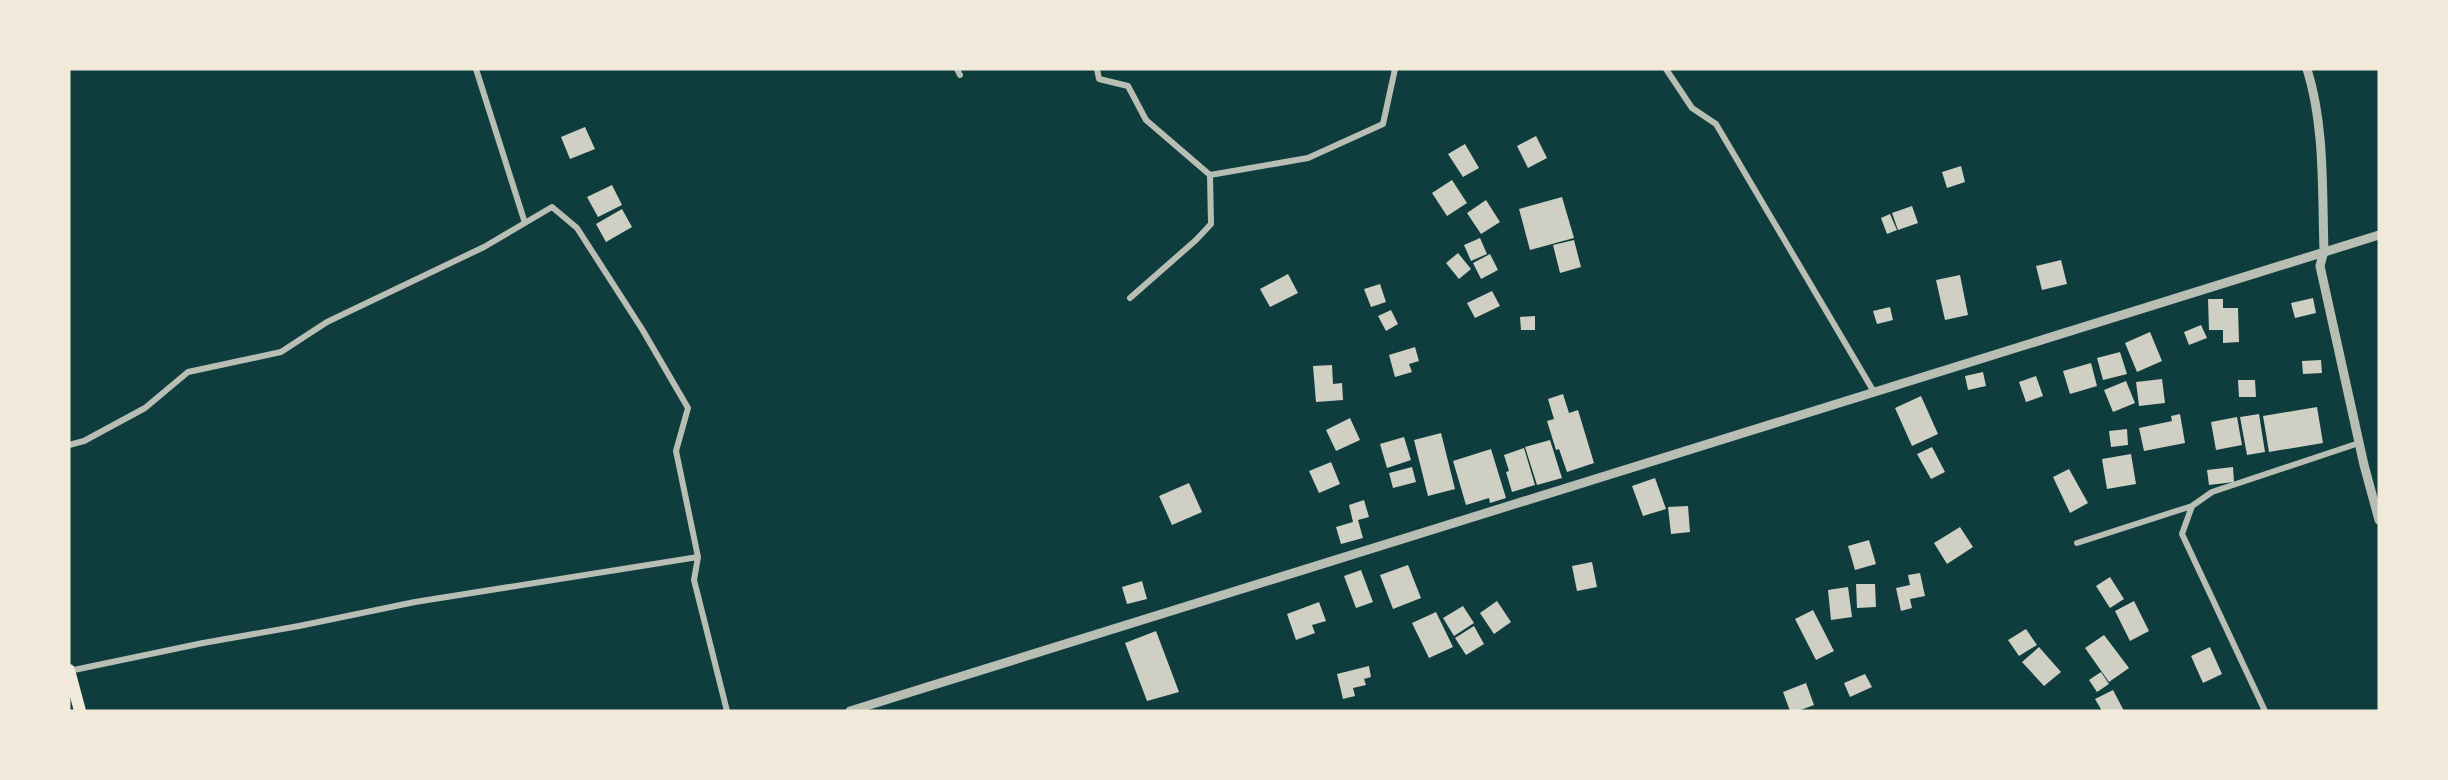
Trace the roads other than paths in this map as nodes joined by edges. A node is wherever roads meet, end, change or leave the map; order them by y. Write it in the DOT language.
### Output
graph roads {
  1 [pos="476,69"];
  2 [pos="1097,69"];
  3 [pos="1395,69"];
  4 [pos="1666,69"];
  5 [pos="2307,69"];
  6 [pos="1210,176"];
  7 [pos="525,223"];
  8 [pos="2379,235"];
  9 [pos="2324,251"];
  10 [pos="1130,298"];
  11 [pos="1874,392"];
  12 [pos="2359,443"];
  13 [pos="69,445"];
  14 [pos="2192,506"];
  15 [pos="2379,520"];
  16 [pos="2077,543"];
  17 [pos="698,557"];
  18 [pos="69,670"];
  19 [pos="80,711"];
  20 [pos="727,711"];
  21 [pos="850,711"];
  22 [pos="2265,711"];
  1 -- 7 [label="street"];
  2 -- 6 [label="street"];
  3 -- 6 [label="street"];
  4 -- 11 [label="street"];
  5 -- 9 [label="street"];
  6 -- 10 [label="street"];
  7 -- 13 [label="street"];
  7 -- 17 [label="street"];
  8 -- 9 [label="street"];
  9 -- 11 [label="street"];
  9 -- 12 [label="street"];
  11 -- 21 [label="street"];
  12 -- 14 [label="street"];
  12 -- 15 [label="street"];
  14 -- 16 [label="street"];
  14 -- 22 [label="street"];
  17 -- 18 [label="street"];
  17 -- 20 [label="street"];
  18 -- 19 [label="main road"];
}
